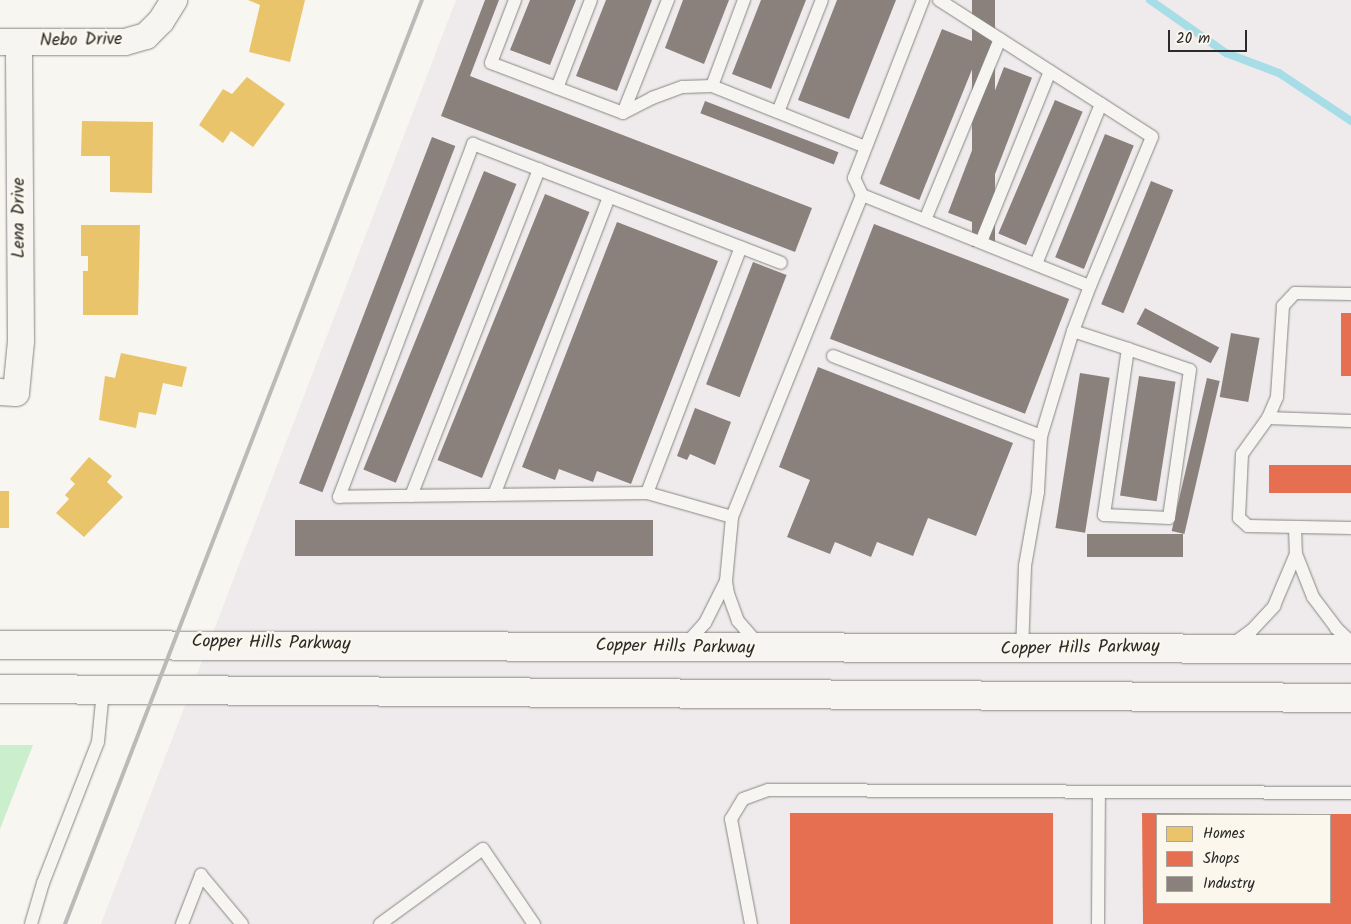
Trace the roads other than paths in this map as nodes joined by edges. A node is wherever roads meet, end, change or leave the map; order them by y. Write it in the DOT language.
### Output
graph roads {
  1 [pos="174,0"];
  2 [pos="515,0"];
  3 [pos="591,0"];
  4 [pos="668,0"];
  5 [pos="744,0"];
  6 [pos="822,0"];
  7 [pos="923,0"];
  8 [pos="939,0"];
  9 [pos="1000,39"];
  10 [pos="9,42"];
  11 [pos="1050,71"];
  12 [pos="712,86"];
  13 [pos="558,88"];
  14 [pos="1101,104"];
  15 [pos="778,112"];
  16 [pos="624,113"];
  17 [pos="865,147"];
  18 [pos="538,169"];
  19 [pos="862,195"];
  20 [pos="609,196"];
  21 [pos="926,220"];
  22 [pos="981,242"];
  23 [pos="741,248"];
  24 [pos="781,263"];
  25 [pos="1036,264"];
  26 [pos="1090,286"];
  27 [pos="1351,294"];
  28 [pos="1073,331"];
  29 [pos="1128,349"];
  30 [pos="834,356"];
  31 [pos="8,393"];
  32 [pos="1268,418"];
  33 [pos="1351,421"];
  34 [pos="1041,436"];
  35 [pos="646,493"];
  36 [pos="494,494"];
  37 [pos="411,496"];
  38 [pos="732,517"];
  39 [pos="1296,528"];
  40 [pos="1351,528"];
  41 [pos="1296,554"];
  42 [pos="726,581"];
  43 [pos="1351,642"];
  44 [pos="0,645"];
  45 [pos="1226,648"];
  46 [pos="681,649"];
  47 [pos="764,649"];
  48 [pos="1351,649"];
  49 [pos="1022,650"];
  50 [pos="0,689"];
  51 [pos="102,691"];
  52 [pos="1351,698"];
  53 [pos="1351,793"];
  54 [pos="1099,794"];
  55 [pos="31,924"];
  56 [pos="182,924"];
  57 [pos="242,924"];
  58 [pos="380,924"];
  59 [pos="534,924"];
  60 [pos="751,924"];
  61 [pos="1098,924"];
  1 -- 10 [label="street, Nebo Drive"];
  2 -- 13 [label="lane"];
  3 -- 13 [label="lane"];
  4 -- 16 [label="lane"];
  5 -- 12 [label="lane"];
  6 -- 15 [label="lane"];
  7 -- 17 [label="lane"];
  8 -- 9 [label="lane"];
  9 -- 11 [label="lane"];
  9 -- 21 [label="lane"];
  10 -- 31 [label="street, Lena Drive"];
  11 -- 14 [label="lane"];
  11 -- 22 [label="lane"];
  12 -- 15 [label="lane"];
  12 -- 16 [label="lane"];
  13 -- 16 [label="lane"];
  14 -- 25 [label="lane"];
  14 -- 26 [label="lane"];
  15 -- 17 [label="lane"];
  17 -- 19 [label="lane"];
  18 -- 20 [label="lane"];
  18 -- 37 [label="lane"];
  18 -- 37 [label="lane"];
  19 -- 21 [label="lane"];
  19 -- 38 [label="lane"];
  20 -- 23 [label="lane"];
  20 -- 36 [label="lane"];
  21 -- 22 [label="lane"];
  22 -- 25 [label="lane"];
  23 -- 24 [label="lane"];
  23 -- 35 [label="lane"];
  25 -- 26 [label="lane"];
  26 -- 28 [label="lane"];
  27 -- 32 [label="lane"];
  28 -- 29 [label="lane"];
  28 -- 34 [label="lane"];
  29 -- 29 [label="lane"];
  30 -- 34 [label="lane"];
  32 -- 33 [label="lane"];
  32 -- 39 [label="lane"];
  34 -- 49 [label="lane"];
  35 -- 36 [label="lane"];
  35 -- 38 [label="lane"];
  36 -- 37 [label="lane"];
  38 -- 42 [label="lane"];
  39 -- 40 [label="lane"];
  39 -- 41 [label="lane"];
  41 -- 43 [label="lane"];
  41 -- 45 [label="lane"];
  42 -- 46 [label="lane"];
  42 -- 47 [label="lane"];
  44 -- 46 [label="main road, Copper Hills Parkway"];
  45 -- 48 [label="main road, Copper Hills Parkway"];
  45 -- 49 [label="main road, Copper Hills Parkway"];
  46 -- 47 [label="main road, Copper Hills Parkway"];
  47 -- 49 [label="main road, Copper Hills Parkway"];
  50 -- 51 [label="main road"];
  51 -- 52 [label="main road"];
  51 -- 55 [label="lane"];
  53 -- 54 [label="lane"];
  54 -- 60 [label="lane"];
  54 -- 61 [label="lane"];
  56 -- 57 [label="lane"];
  58 -- 59 [label="lane"];
}
